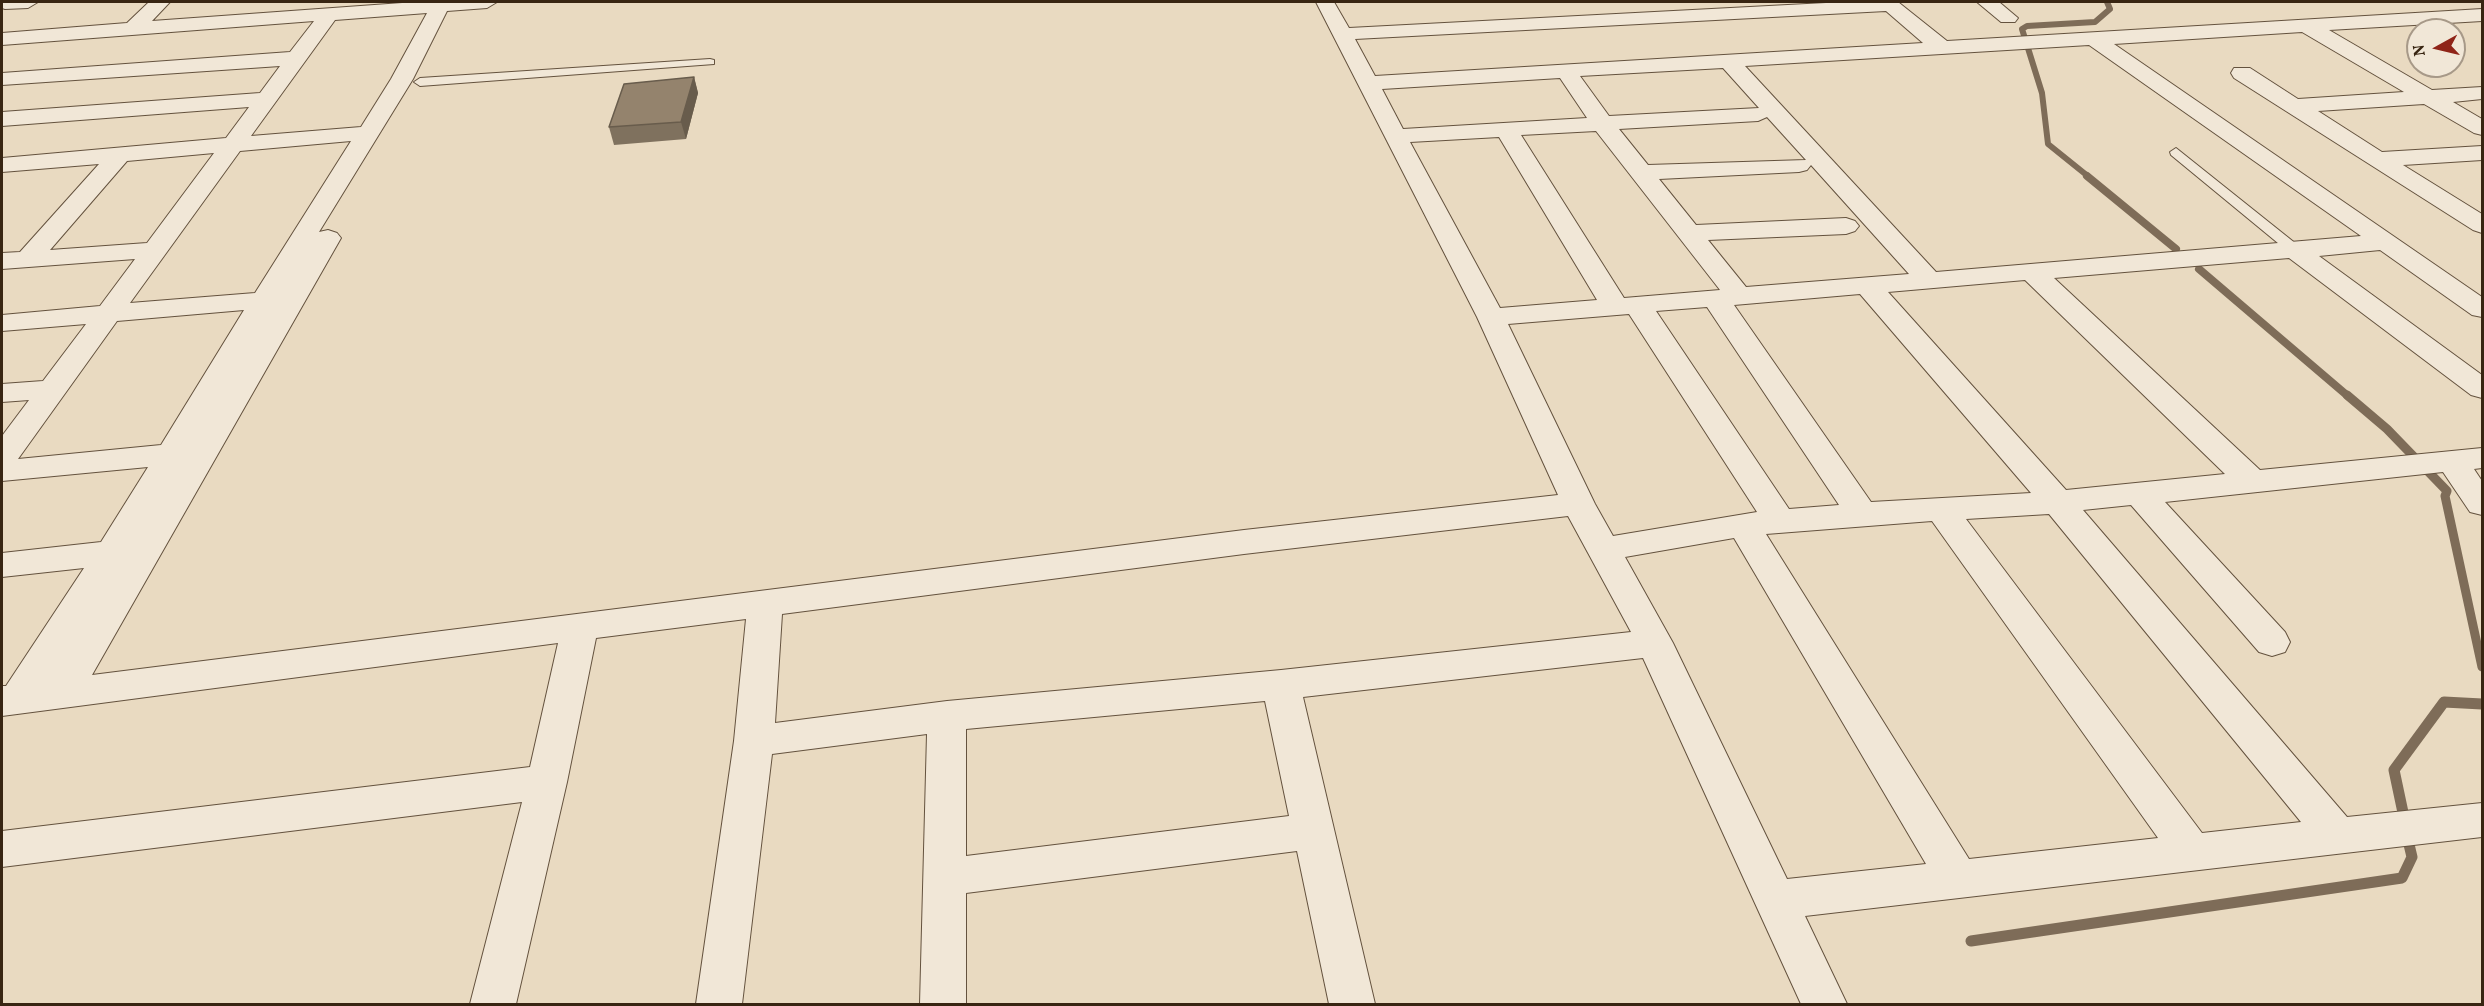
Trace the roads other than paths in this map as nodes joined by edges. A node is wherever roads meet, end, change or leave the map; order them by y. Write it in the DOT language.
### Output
graph roads {
  1 [pos="28,2"];
  2 [pos="160,2"];
  3 [pos="255,2"];
  4 [pos="458,2"];
  5 [pos="1325,2"];
  6 [pos="1987,2"];
  7 [pos="4,3"];
  8 [pos="1889,3"];
  9 [pos="1793,5"];
  10 [pos="1697,8"];
  11 [pos="2462,9"];
  12 [pos="2482,9"];
  13 [pos="1429,11"];
  14 [pos="330,14"];
  15 [pos="2482,15"];
  16 [pos="1515,16"];
  17 [pos="2008,18"];
  18 [pos="237,22"];
  19 [pos="2308,27"];
  20 [pos="1440,29"];
  21 [pos="132,30"];
  22 [pos="1342,34"];
  23 [pos="28,38"];
  24 [pos="2092,38"];
  25 [pos="2,39"];
  26 [pos="1942,48"];
  27 [pos="298,58"];
  28 [pos="1736,60"];
  29 [pos="2,61"];
  30 [pos="710,62"];
  31 [pos="1555,70"];
  32 [pos="2242,73"];
  33 [pos="2,79"];
  34 [pos="420,82"];
  35 [pos="1366,83"];
  36 [pos="2482,93"];
  37 [pos="2427,97"];
  38 [pos="268,99"];
  39 [pos="2295,106"];
  40 [pos="1758,114"];
  41 [pos="2,119"];
  42 [pos="1602,123"];
  43 [pos="1505,128"];
  44 [pos="2482,128"];
  45 [pos="368,134"];
  46 [pos="1395,136"];
  47 [pos="235,146"];
  48 [pos="2176,152"];
  49 [pos="2482,153"];
  50 [pos="120,155"];
  51 [pos="2378,159"];
  52 [pos="2,165"];
  53 [pos="1799,165"];
  54 [pos="1643,173"];
  55 [pos="2482,225"];
  56 [pos="1846,226"];
  57 [pos="1690,233"];
  58 [pos="2387,242"];
  59 [pos="155,250"];
  60 [pos="2295,250"];
  61 [pos="28,259"];
  62 [pos="2,261"];
  63 [pos="2032,272"];
  64 [pos="1929,280"];
  65 [pos="1867,285"];
  66 [pos="1727,297"];
  67 [pos="264,300"];
  68 [pos="1626,305"];
  69 [pos="2482,309"];
  70 [pos="111,313"];
  71 [pos="1491,317"];
  72 [pos="2,323"];
  73 [pos="53,389"];
  74 [pos="2482,389"];
  75 [pos="2,393"];
  76 [pos="172,454"];
  77 [pos="2,458"];
  78 [pos="2458,462"];
  79 [pos="2,471"];
  80 [pos="2252,481"];
  81 [pos="2138,492"];
  82 [pos="2058,502"];
  83 [pos="1578,504"];
  84 [pos="2482,504"];
  85 [pos="1942,510"];
  86 [pos="1862,514"];
  87 [pos="1780,522"];
  88 [pos="1743,525"];
  89 [pos="1604,549"];
  90 [pos="112,553"];
  91 [pos="2,565"];
  92 [pos="765,604"];
  93 [pos="580,628"];
  94 [pos="2272,642"];
  95 [pos="1655,643"];
  96 [pos="1281,685"];
  97 [pos="62,693"];
  98 [pos="10,700"];
  99 [pos="947,716"];
  100 [pos="754,741"];
  101 [pos="547,782"];
  102 [pos="2482,820"];
  103 [pos="1312,831"];
  104 [pos="2354,836"];
  105 [pos="2,849"];
  106 [pos="2192,853"];
  107 [pos="945,877"];
  108 [pos="1957,878"];
  109 [pos="1773,900"];
  110 [pos="493,1005"];
  111 [pos="719,1005"];
  112 [pos="943,1005"];
  113 [pos="1352,1005"];
  114 [pos="1824,1005"];
  1 -- 7 [label="street"];
  2 -- 21 [label="street"];
  3 -- 18 [label="street"];
  4 -- 14 [label="street"];
  4 -- 34 [label="street"];
  4 -- 45 [label="street"];
  5 -- 22 [label="street"];
  6 -- 17 [label="street"];
  8 -- 9 [label="street"];
  8 -- 26 [label="street"];
  9 -- 10 [label="street"];
  10 -- 16 [label="street"];
  10 -- 28 [label="street"];
  11 -- 12 [label="street"];
  11 -- 15 [label="street"];
  11 -- 19 [label="street"];
  13 -- 20 [label="street"];
  14 -- 18 [label="street"];
  14 -- 27 [label="street"];
  16 -- 20 [label="street"];
  16 -- 31 [label="street"];
  18 -- 21 [label="street"];
  19 -- 24 [label="street"];
  19 -- 37 [label="street"];
  20 -- 22 [label="street"];
  21 -- 23 [label="street"];
  22 -- 35 [label="street"];
  23 -- 25 [label="street"];
  23 -- 29 [label="street"];
  24 -- 26 [label="street"];
  24 -- 58 [label="street"];
  26 -- 28 [label="street"];
  27 -- 33 [label="street"];
  27 -- 38 [label="street"];
  28 -- 31 [label="street"];
  28 -- 64 [label="street"];
  30 -- 34 [label="lane"];
  31 -- 35 [label="street"];
  31 -- 42 [label="street"];
  32 -- 39 [label="street"];
  34 -- 97 [label="street"];
  35 -- 46 [label="street"];
  36 -- 37 [label="street"];
  37 -- 39 [label="street"];
  37 -- 44 [label="street"];
  38 -- 41 [label="street"];
  38 -- 47 [label="street"];
  39 -- 51 [label="street"];
  40 -- 42 [label="street"];
  42 -- 43 [label="street"];
  42 -- 54 [label="street"];
  43 -- 46 [label="street"];
  43 -- 68 [label="street"];
  45 -- 47 [label="street"];
  45 -- 67 [label="street"];
  46 -- 71 [label="street"];
  47 -- 50 [label="street"];
  47 -- 59 [label="street"];
  48 -- 60 [label="lane"];
  49 -- 51 [label="street"];
  50 -- 52 [label="street"];
  50 -- 61 [label="street"];
  51 -- 55 [label="street"];
  53 -- 54 [label="street"];
  54 -- 57 [label="street"];
  56 -- 57 [label="street"];
  57 -- 66 [label="street"];
  58 -- 60 [label="street"];
  58 -- 69 [label="street"];
  59 -- 61 [label="street"];
  59 -- 70 [label="street"];
  60 -- 63 [label="street"];
  60 -- 74 [label="street"];
  61 -- 62 [label="street"];
  63 -- 64 [label="street"];
  63 -- 80 [label="street"];
  64 -- 65 [label="street"];
  65 -- 66 [label="street"];
  65 -- 82 [label="street"];
  66 -- 68 [label="street"];
  66 -- 86 [label="street"];
  67 -- 70 [label="street"];
  67 -- 76 [label="street"];
  68 -- 71 [label="street"];
  68 -- 87 [label="street"];
  70 -- 72 [label="street"];
  70 -- 73 [label="street"];
  71 -- 83 [label="street"];
  73 -- 75 [label="street"];
  73 -- 77 [label="street"];
  76 -- 79 [label="street"];
  76 -- 90 [label="street"];
  78 -- 80 [label="street"];
  78 -- 84 [label="street"];
  80 -- 81 [label="street"];
  81 -- 82 [label="street"];
  81 -- 94 [label="street"];
  82 -- 85 [label="street"];
  82 -- 104 [label="street"];
  83 -- 89 [label="street"];
  83 -- 92 [label="street"];
  85 -- 86 [label="street"];
  85 -- 106 [label="street"];
  86 -- 87 [label="street"];
  87 -- 88 [label="street"];
  88 -- 89 [label="street"];
  88 -- 108 [label="street"];
  89 -- 95 [label="street"];
  90 -- 91 [label="street"];
  90 -- 98 [label="street"];
  92 -- 93 [label="street"];
  92 -- 100 [label="street"];
  93 -- 97 [label="street"];
  93 -- 101 [label="street"];
  95 -- 96 [label="street"];
  95 -- 109 [label="street"];
  96 -- 99 [label="street"];
  96 -- 103 [label="street"];
  97 -- 98 [label="street"];
  99 -- 100 [label="street"];
  99 -- 107 [label="street"];
  100 -- 111 [label="street"];
  101 -- 105 [label="street"];
  101 -- 110 [label="street"];
  102 -- 104 [label="street"];
  103 -- 107 [label="street"];
  103 -- 113 [label="street"];
  104 -- 106 [label="street"];
  106 -- 108 [label="street"];
  107 -- 112 [label="street"];
  108 -- 109 [label="street"];
  109 -- 114 [label="street"];
}
